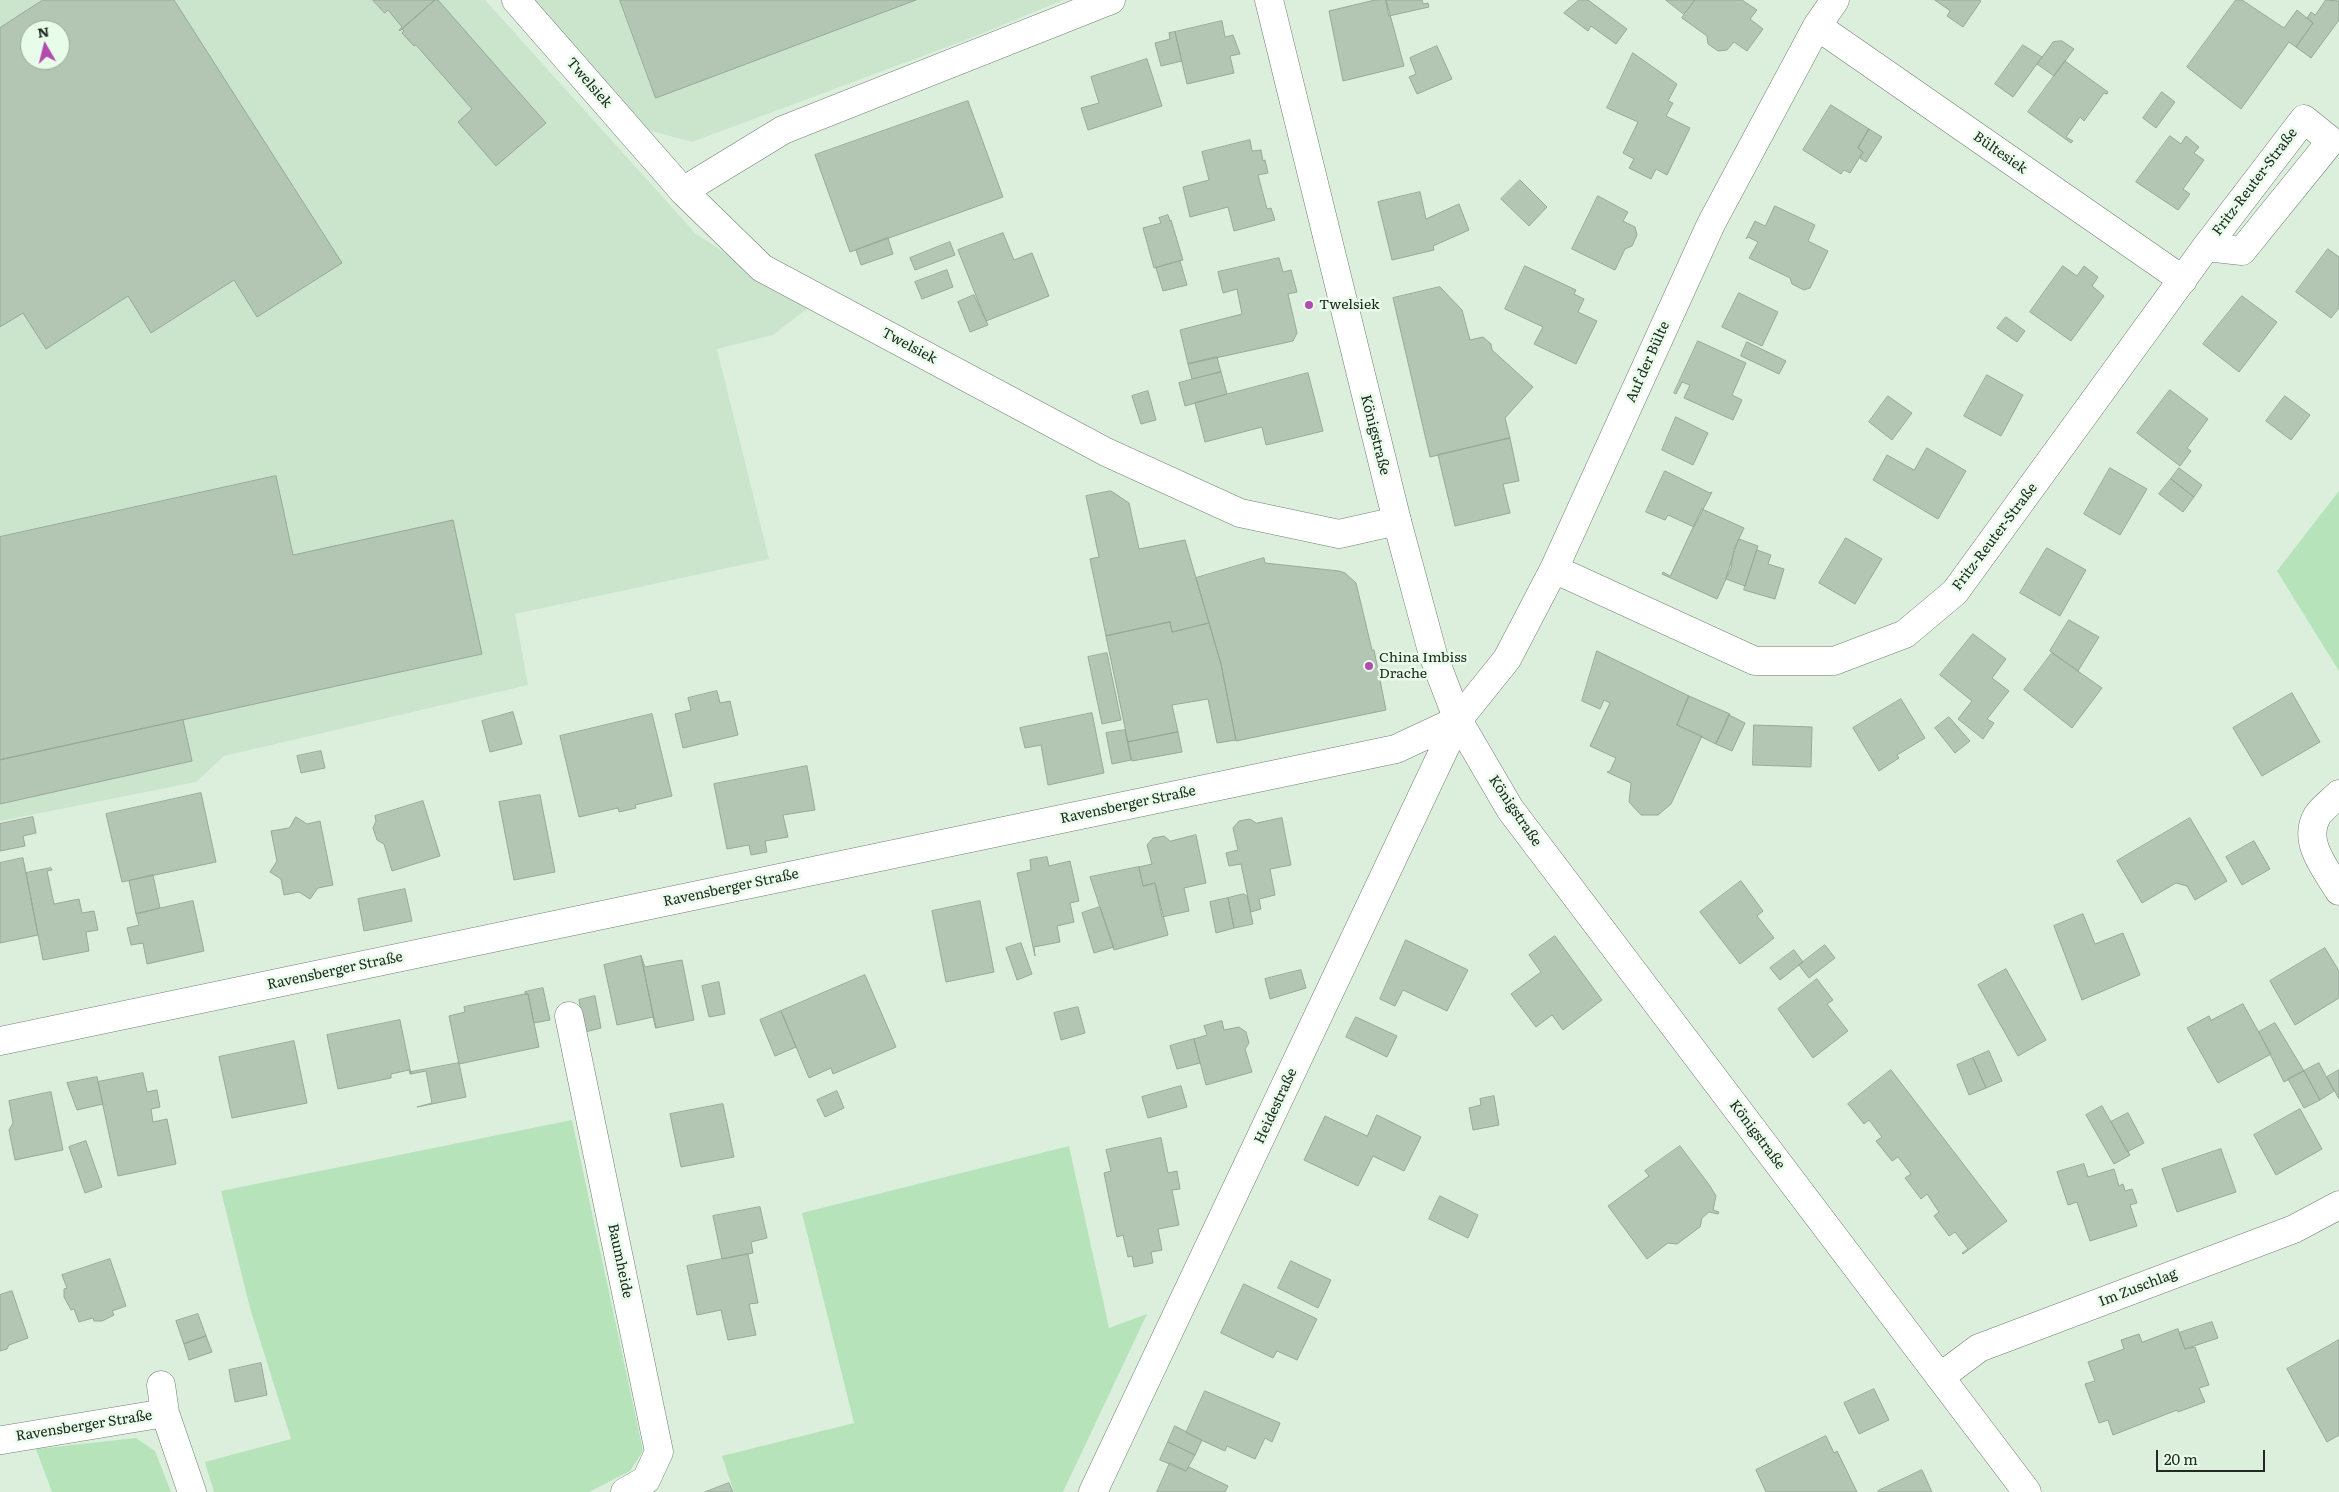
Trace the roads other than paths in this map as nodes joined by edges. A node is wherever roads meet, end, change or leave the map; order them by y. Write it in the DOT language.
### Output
graph roads {
  1 [pos="516,0"];
  2 [pos="1111,0"];
  3 [pos="1269,0"];
  4 [pos="1835,0"];
  5 [pos="1817,26"];
  6 [pos="683,191"];
  7 [pos="2206,247"];
  8 [pos="2183,280"];
  9 [pos="1397,521"];
  10 [pos="1554,569"];
  11 [pos="1458,720"];
  12 [pos="2339,794"];
  13 [pos="2339,891"];
  14 [pos="569,1016"];
  15 [pos="0,1041"];
  16 [pos="2339,1206"];
  17 [pos="1940,1377"];
  18 [pos="161,1385"];
  19 [pos="165,1413"];
  20 [pos="2,1440"];
  21 [pos="192,1492"];
  22 [pos="626,1492"];
  23 [pos="1093,1492"];
  24 [pos="2027,1492"];
  1 -- 6 [label="street, Twelsiek"];
  2 -- 6 [label="street"];
  3 -- 9 [label="street, Königstraße"];
  4 -- 5 [label="street, Auf der Bülte"];
  5 -- 8 [label="street, Bültesiek"];
  5 -- 10 [label="street, Auf der Bülte"];
  6 -- 9 [label="street, Twelsiek"];
  7 -- 7 [label="street, Fritz-Reuter-Straße"];
  7 -- 8 [label="street, Fritz-Reuter-Straße"];
  8 -- 10 [label="street, Fritz-Reuter-Straße"];
  9 -- 11 [label="street, Königstraße"];
  10 -- 11 [label="street, Auf der Bülte"];
  11 -- 15 [label="street, Ravensberger Straße"];
  11 -- 17 [label="street, Königstraße"];
  11 -- 23 [label="street, Heidestraße"];
  12 -- 13 [label="street"];
  14 -- 22 [label="street, Baumheide"];
  16 -- 17 [label="street, Im Zuschlag"];
  17 -- 24 [label="street, Königstraße"];
  18 -- 19 [label="street, Ravensberger Straße"];
  19 -- 20 [label="street, Ravensberger Straße"];
  19 -- 21 [label="street, Ravensberger Straße"];
}
